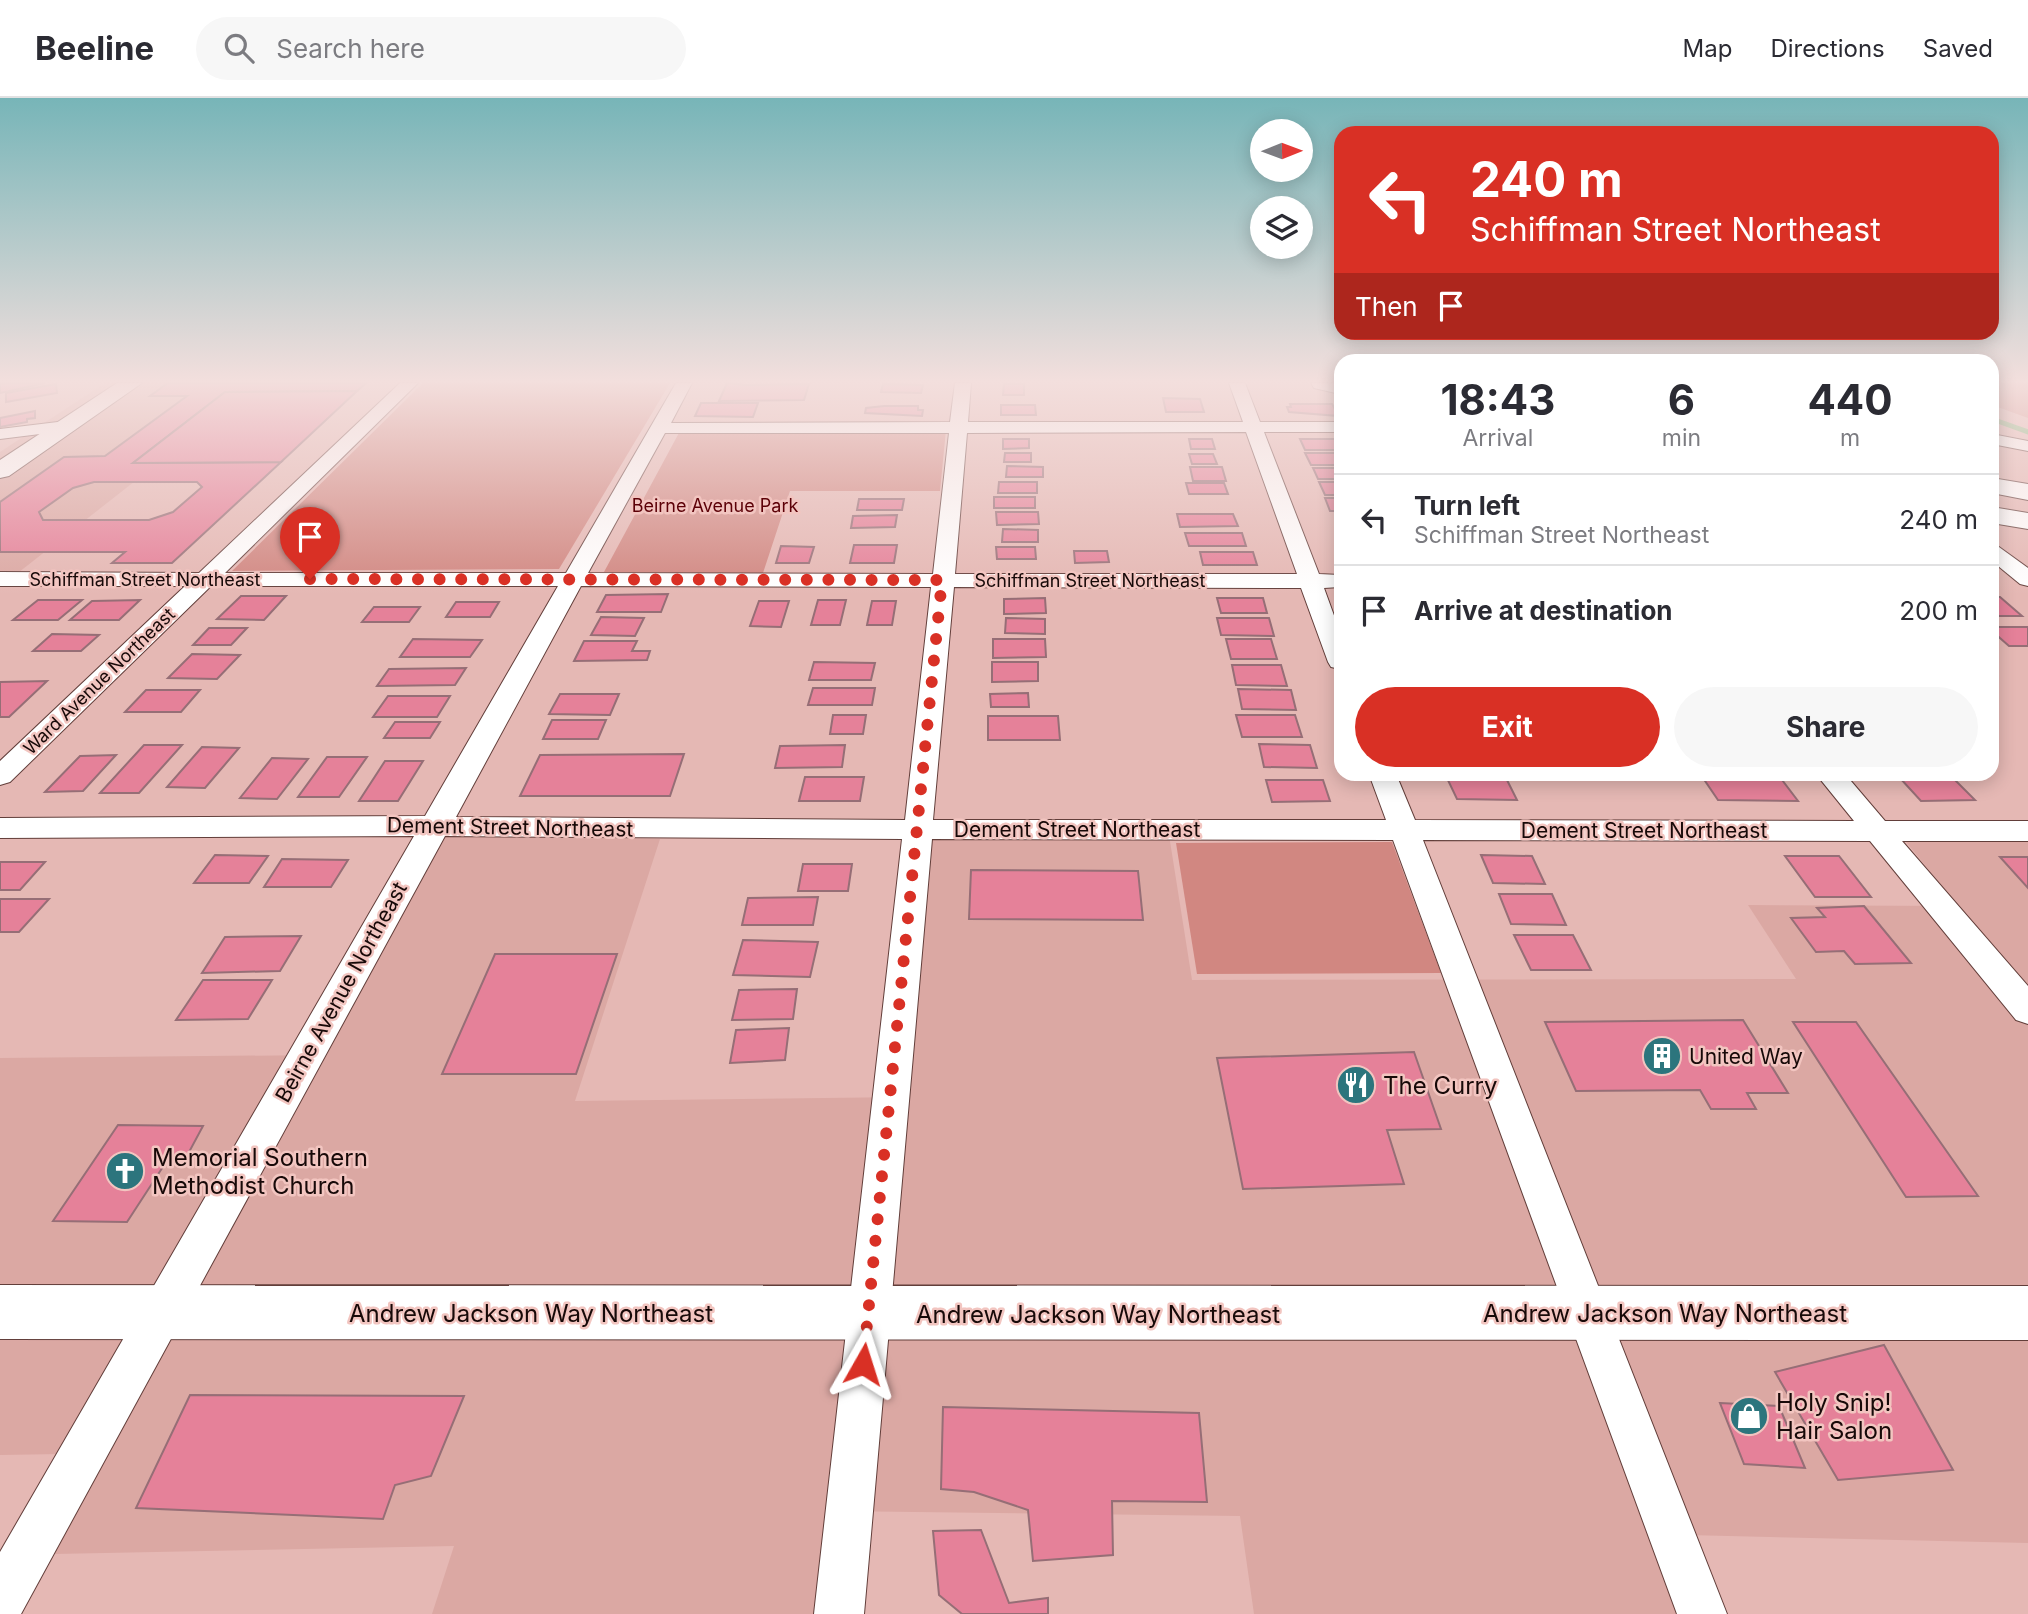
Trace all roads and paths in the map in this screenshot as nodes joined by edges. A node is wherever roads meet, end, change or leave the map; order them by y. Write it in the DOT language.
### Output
graph roads {
  1 [pos="20,454"];
  2 [pos="336,454"];
  3 [pos="644,454"];
  4 [pos="955,454"];
  5 [pos="1264,454"];
  6 [pos="4,463"];
  7 [pos="1999,487"];
  8 [pos="2028,492"];
  9 [pos="1999,516"];
  10 [pos="2028,521"];
  11 [pos="1999,557"];
  12 [pos="0,579"];
  13 [pos="206,579"];
  14 [pos="1309,579"];
  15 [pos="573,580"];
  16 [pos="942,580"];
  17 [pos="2028,580"];
  18 [pos="1334,581"];
  19 [pos="1999,581"];
  20 [pos="1334,646"];
  21 [pos="0,776"];
  22 [pos="1386,781"];
  23 [pos="1836,781"];
  24 [pos="434,827"];
  25 [pos="0,828"];
  26 [pos="917,829"];
  27 [pos="1404,830"];
  28 [pos="1878,831"];
  29 [pos="2028,831"];
  30 [pos="2028,1010"];
  31 [pos="0,1312"];
  32 [pos="162,1312"];
  33 [pos="1590,1313"];
  34 [pos="2028,1313"];
  35 [pos="868,1314"];
  36 [pos="0,1601"];
  37 [pos="839,1614"];
  38 [pos="1702,1614"];
  1 -- 6 [label="main road"];
  2 -- 13 [label="street, Ward Avenue Northeast"];
  3 -- 15 [label="street, Beirne Avenue Northeast"];
  4 -- 16 [label="street"];
  5 -- 14 [label="street"];
  7 -- 8 [label="main road"];
  9 -- 10 [label="main road"];
  11 -- 17 [label="street"];
  12 -- 13 [label="street, Schiffman Street Northeast"];
  13 -- 15 [label="street, Schiffman Street Northeast"];
  13 -- 21 [label="street, Ward Avenue Northeast"];
  14 -- 16 [label="street, Schiffman Street Northeast"];
  14 -- 18 [label="street, Schiffman Street Northeast"];
  14 -- 20 [label="street"];
  15 -- 16 [label="street, Schiffman Street Northeast"];
  15 -- 24 [label="street, Beirne Avenue Northeast"];
  16 -- 26 [label="street"];
  17 -- 19 [label="street"];
  22 -- 27 [label="street"];
  23 -- 28 [label="street"];
  24 -- 25 [label="street, Dement Street Northeast"];
  24 -- 26 [label="street, Dement Street Northeast"];
  24 -- 32 [label="street, Beirne Avenue Northeast"];
  26 -- 27 [label="street, Dement Street Northeast"];
  26 -- 35 [label="street"];
  27 -- 28 [label="street, Dement Street Northeast"];
  27 -- 33 [label="street"];
  28 -- 29 [label="street, Dement Street Northeast"];
  28 -- 30 [label="street"];
  31 -- 32 [label="main road, Andrew Jackson Way Northeast"];
  32 -- 35 [label="main road, Andrew Jackson Way Northeast"];
  32 -- 36 [label="street, Beirne Avenue Northeast"];
  33 -- 34 [label="main road, Andrew Jackson Way Northeast"];
  33 -- 35 [label="main road, Andrew Jackson Way Northeast"];
  33 -- 38 [label="street"];
  35 -- 37 [label="street"];
}
